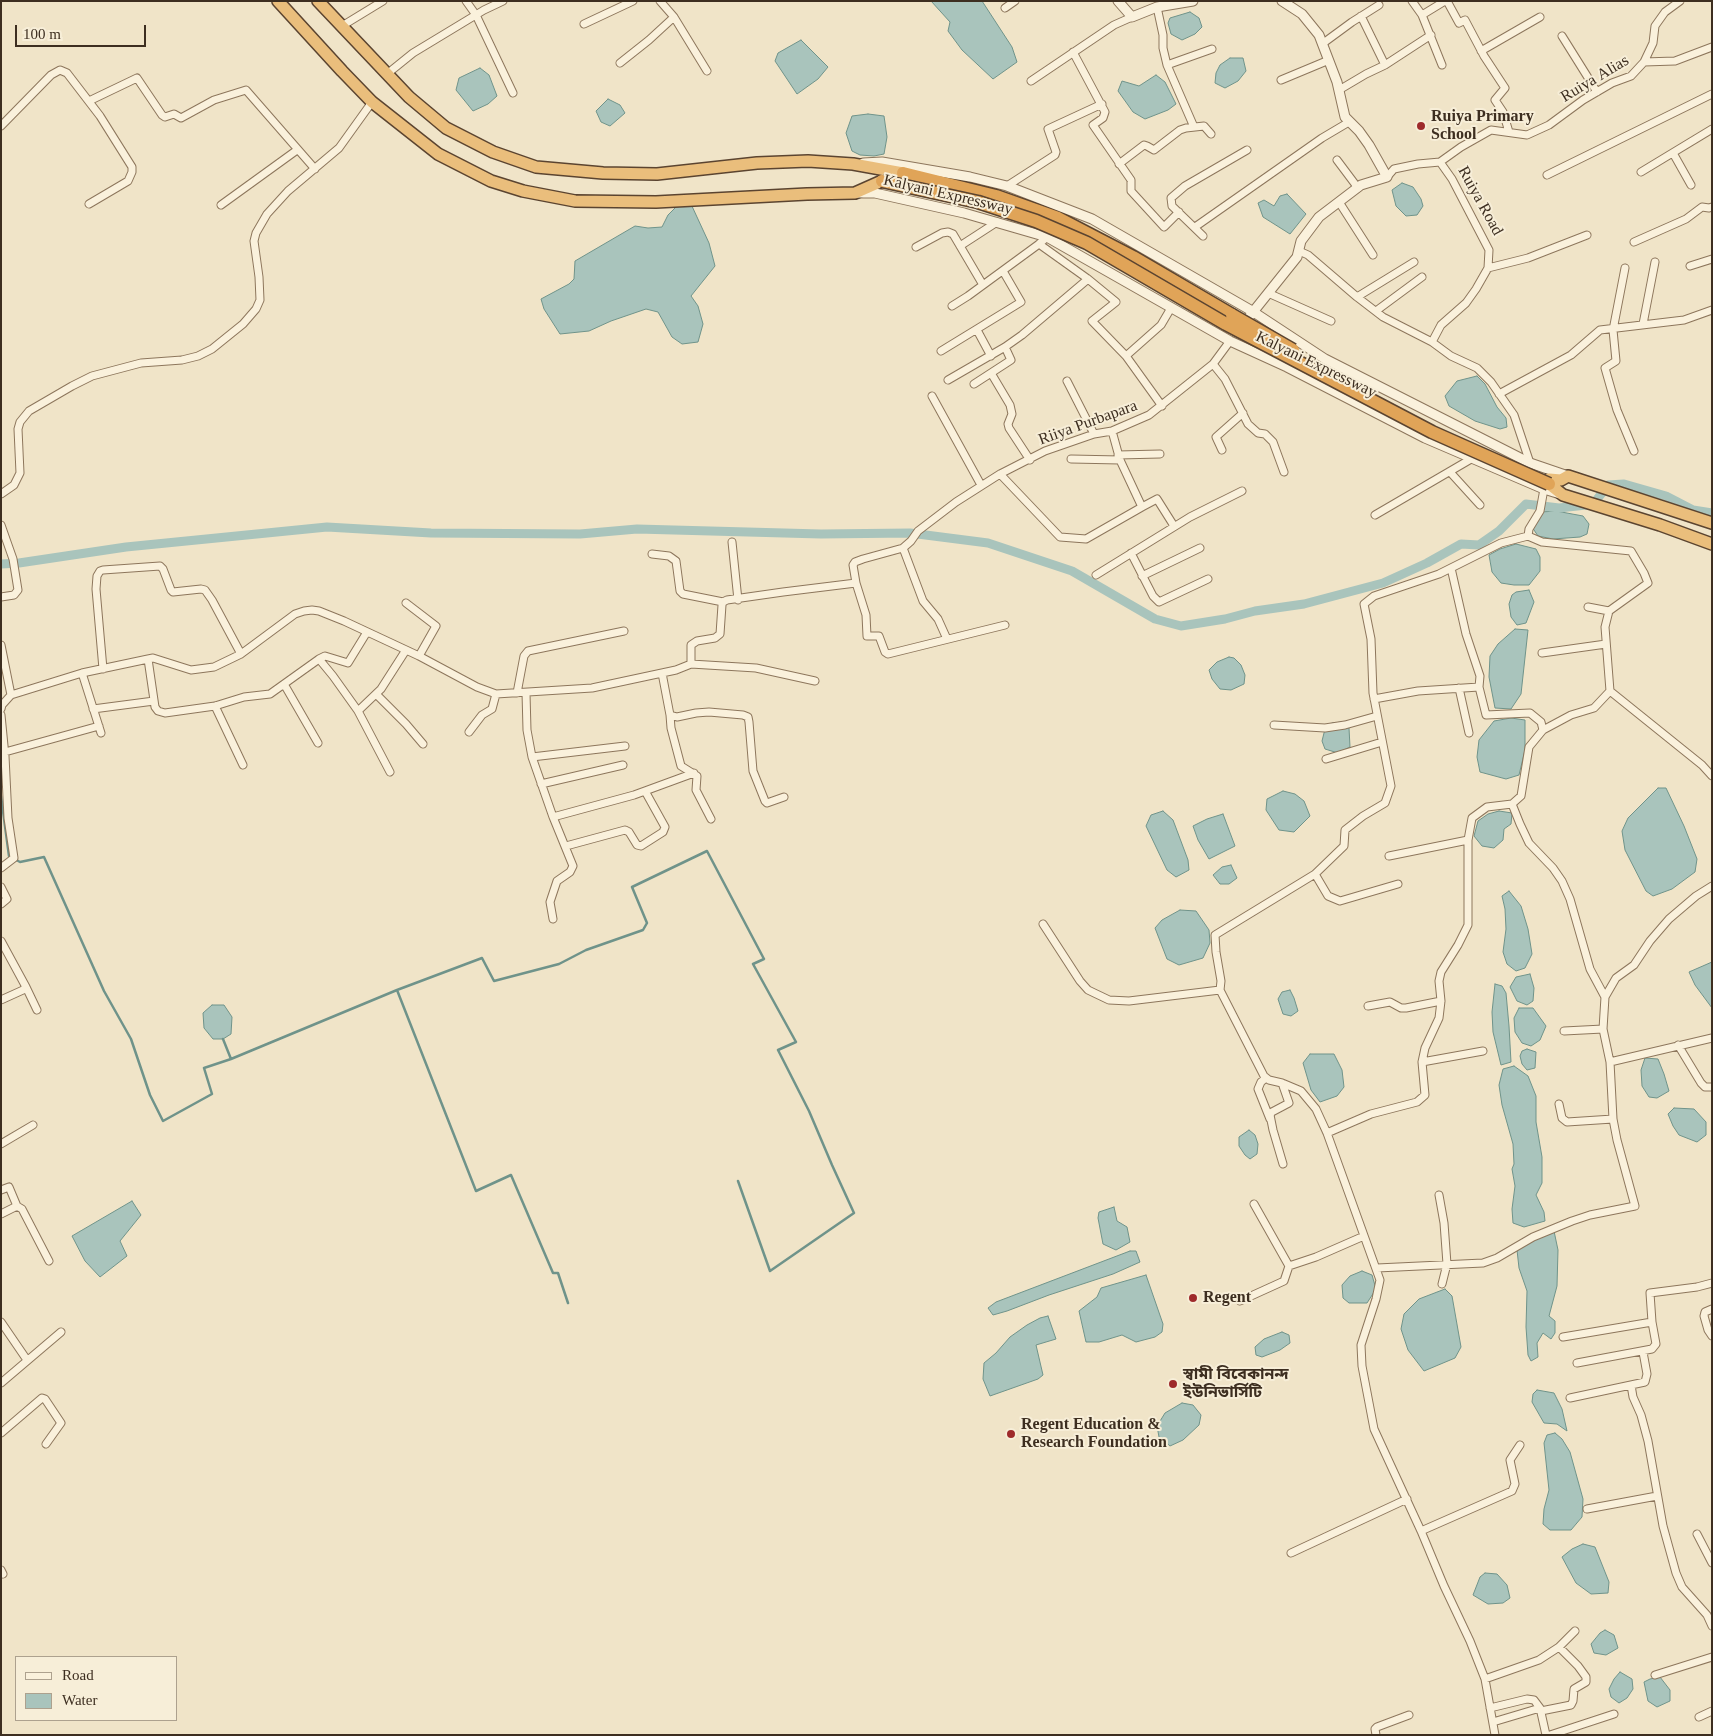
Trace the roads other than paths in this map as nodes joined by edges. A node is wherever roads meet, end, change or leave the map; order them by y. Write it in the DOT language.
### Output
graph roads {
  1 [pos="278,1"];
  2 [pos="318,1"];
  3 [pos="383,1"];
  4 [pos="466,1"];
  5 [pos="503,1"];
  6 [pos="633,1"];
  7 [pos="660,1"];
  8 [pos="1016,1"];
  9 [pos="1118,1"];
  10 [pos="1192,1"];
  11 [pos="1412,1"];
  12 [pos="1446,1"];
  13 [pos="1680,1"];
  14 [pos="1288,3"];
  15 [pos="1379,5"];
  16 [pos="1157,7"];
  17 [pos="1005,8"];
  18 [pos="476,15"];
  19 [pos="1422,15"];
  20 [pos="1362,16"];
  21 [pos="674,17"];
  22 [pos="1132,17"];
  23 [pos="1540,17"];
  24 [pos="584,24"];
  25 [pos="342,26"];
  26 [pos="1431,35"];
  27 [pos="1562,36"];
  28 [pos="1322,44"];
  29 [pos="1712,47"];
  30 [pos="1212,50"];
  31 [pos="1481,51"];
  32 [pos="1073,52"];
  33 [pos="1328,60"];
  34 [pos="1644,62"];
  35 [pos="620,63"];
  36 [pos="1167,65"];
  37 [pos="1385,65"];
  38 [pos="1442,65"];
  39 [pos="707,70"];
  40 [pos="387,74"];
  41 [pos="1281,80"];
  42 [pos="1031,81"];
  43 [pos="1339,90"];
  44 [pos="1597,92"];
  45 [pos="512,93"];
  46 [pos="1712,94"];
  47 [pos="89,101"];
  48 [pos="372,102"];
  49 [pos="1102,104"];
  50 [pos="1349,122"];
  51 [pos="1,126"];
  52 [pos="1194,127"];
  53 [pos="1712,129"];
  54 [pos="1509,132"];
  55 [pos="1211,134"];
  56 [pos="297,150"];
  57 [pos="1247,150"];
  58 [pos="1673,153"];
  59 [pos="1337,160"];
  60 [pos="1440,162"];
  61 [pos="852,164"];
  62 [pos="1119,164"];
  63 [pos="315,170"];
  64 [pos="1641,172"];
  65 [pos="903,174"];
  66 [pos="1547,175"];
  67 [pos="1387,177"];
  68 [pos="882,181"];
  69 [pos="1007,186"];
  70 [pos="1691,186"];
  71 [pos="1358,188"];
  72 [pos="855,194"];
  73 [pos="1339,202"];
  74 [pos="89,204"];
  75 [pos="221,205"];
  76 [pos="1712,207"];
  77 [pos="1179,212"];
  78 [pos="997,222"];
  79 [pos="1195,227"];
  80 [pos="1587,235"];
  81 [pos="1047,236"];
  82 [pos="1204,236"];
  83 [pos="1634,242"];
  84 [pos="1039,244"];
  85 [pos="960,246"];
  86 [pos="916,247"];
  87 [pos="1299,250"];
  88 [pos="1373,255"];
  89 [pos="1712,259"];
  90 [pos="1414,262"];
  91 [pos="1654,262"];
  92 [pos="1690,266"];
  93 [pos="1488,268"];
  94 [pos="1625,268"];
  95 [pos="1003,271"];
  96 [pos="1422,277"];
  97 [pos="1088,279"];
  98 [pos="983,285"];
  99 [pos="1268,294"];
  100 [pos="1357,297"];
  101 [pos="952,306"];
  102 [pos="1172,308"];
  103 [pos="1712,310"];
  104 [pos="1252,311"];
  105 [pos="1376,311"];
  106 [pos="1331,320"];
  107 [pos="1643,324"];
  108 [pos="1613,328"];
  109 [pos="977,330"];
  110 [pos="1230,341"];
  111 [pos="1432,342"];
  112 [pos="1004,347"];
  113 [pos="942,351"];
  114 [pos="990,356"];
  115 [pos="1126,356"];
  116 [pos="1213,364"];
  117 [pos="991,373"];
  118 [pos="948,380"];
  119 [pos="1067,381"];
  120 [pos="974,384"];
  121 [pos="1499,394"];
  122 [pos="932,396"];
  123 [pos="1162,406"];
  124 [pos="1243,414"];
  125 [pos="1112,431"];
  126 [pos="1094,434"];
  127 [pos="1222,450"];
  128 [pos="1634,451"];
  129 [pos="1160,454"];
  130 [pos="1071,458"];
  131 [pos="1119,458"];
  132 [pos="1472,459"];
  133 [pos="1030,460"];
  134 [pos="1530,463"];
  135 [pos="1284,472"];
  136 [pos="1450,472"];
  137 [pos="1000,474"];
  138 [pos="1568,476"];
  139 [pos="1547,484"];
  140 [pos="981,485"];
  141 [pos="1242,491"];
  142 [pos="1,494"];
  143 [pos="1480,505"];
  144 [pos="1142,507"];
  145 [pos="1375,515"];
  146 [pos="1712,523"];
  147 [pos="1,525"];
  148 [pos="1174,526"];
  149 [pos="1528,536"];
  150 [pos="732,542"];
  151 [pos="1712,544"];
  152 [pos="903,548"];
  153 [pos="1200,548"];
  154 [pos="1131,553"];
  155 [pos="652,554"];
  156 [pos="1451,568"];
  157 [pos="1096,575"];
  158 [pos="1142,576"];
  159 [pos="1208,580"];
  160 [pos="856,583"];
  161 [pos="1,597"];
  162 [pos="738,600"];
  163 [pos="723,602"];
  164 [pos="406,603"];
  165 [pos="1588,607"];
  166 [pos="1609,611"];
  167 [pos="1005,625"];
  168 [pos="624,631"];
  169 [pos="367,632"];
  170 [pos="947,639"];
  171 [pos="1606,644"];
  172 [pos="1,645"];
  173 [pos="406,650"];
  174 [pos="1542,653"];
  175 [pos="241,654"];
  176 [pos="419,656"];
  177 [pos="148,659"];
  178 [pos="318,659"];
  179 [pos="691,664"];
  180 [pos="103,669"];
  181 [pos="82,673"];
  182 [pos="662,673"];
  183 [pos="815,681"];
  184 [pos="284,684"];
  185 [pos="1479,687"];
  186 [pos="1459,688"];
  187 [pos="1610,691"];
  188 [pos="517,692"];
  189 [pos="526,693"];
  190 [pos="377,694"];
  191 [pos="496,694"];
  192 [pos="11,695"];
  193 [pos="1374,699"];
  194 [pos="154,701"];
  195 [pos="215,706"];
  196 [pos="1,709"];
  197 [pos="93,709"];
  198 [pos="358,711"];
  199 [pos="1,715"];
  200 [pos="670,715"];
  201 [pos="1377,716"];
  202 [pos="1274,725"];
  203 [pos="1543,730"];
  204 [pos="469,732"];
  205 [pos="1469,733"];
  206 [pos="1382,742"];
  207 [pos="318,743"];
  208 [pos="423,744"];
  209 [pos="625,746"];
  210 [pos="5,752"];
  211 [pos="532,758"];
  212 [pos="1326,759"];
  213 [pos="243,765"];
  214 [pos="623,765"];
  215 [pos="390,772"];
  216 [pos="694,773"];
  217 [pos="1712,776"];
  218 [pos="541,784"];
  219 [pos="645,791"];
  220 [pos="784,797"];
  221 [pos="1512,804"];
  222 [pos="553,817"];
  223 [pos="711,819"];
  224 [pos="1468,840"];
  225 [pos="566,846"];
  226 [pos="1389,856"];
  227 [pos="1,868"];
  228 [pos="1315,874"];
  229 [pos="1398,884"];
  230 [pos="1712,886"];
  231 [pos="1,887"];
  232 [pos="1,904"];
  233 [pos="553,919"];
  234 [pos="1043,924"];
  235 [pos="1,941"];
  236 [pos="26,987"];
  237 [pos="1220,990"];
  238 [pos="1605,997"];
  239 [pos="1,1000"];
  240 [pos="1441,1002"];
  241 [pos="1368,1006"];
  242 [pos="38,1010"];
  243 [pos="1604,1029"];
  244 [pos="1564,1031"];
  245 [pos="1712,1038"];
  246 [pos="1678,1045"];
  247 [pos="1483,1051"];
  248 [pos="1422,1062"];
  249 [pos="1610,1062"];
  250 [pos="1266,1078"];
  251 [pos="1282,1083"];
  252 [pos="1712,1088"];
  253 [pos="1559,1104"];
  254 [pos="1270,1119"];
  255 [pos="1613,1119"];
  256 [pos="33,1125"];
  257 [pos="1327,1133"];
  258 [pos="1,1144"];
  259 [pos="1283,1164"];
  260 [pos="1,1190"];
  261 [pos="1439,1195"];
  262 [pos="1254,1204"];
  263 [pos="18,1206"];
  264 [pos="1,1214"];
  265 [pos="1364,1236"];
  266 [pos="49,1260"];
  267 [pos="1447,1264"];
  268 [pos="1289,1266"];
  269 [pos="1377,1268"];
  270 [pos="1712,1283"];
  271 [pos="1442,1284"];
  272 [pos="1240,1302"];
  273 [pos="1712,1309"];
  274 [pos="1,1322"];
  275 [pos="1652,1322"];
  276 [pos="61,1332"];
  277 [pos="1712,1336"];
  278 [pos="1563,1337"];
  279 [pos="1643,1352"];
  280 [pos="28,1360"];
  281 [pos="1577,1363"];
  282 [pos="1,1383"];
  283 [pos="1631,1385"];
  284 [pos="1570,1398"];
  285 [pos="1,1433"];
  286 [pos="46,1444"];
  287 [pos="1520,1445"];
  288 [pos="1657,1496"];
  289 [pos="1407,1499"];
  290 [pos="1587,1509"];
  291 [pos="1421,1531"];
  292 [pos="1697,1534"];
  293 [pos="1292,1553"];
  294 [pos="1712,1564"];
  295 [pos="1709,1614"];
  296 [pos="1712,1626"];
  297 [pos="1576,1631"];
  298 [pos="1559,1647"];
  299 [pos="1712,1657"];
  300 [pos="1656,1675"];
  301 [pos="1484,1679"];
  302 [pos="1490,1708"];
  303 [pos="1540,1710"];
  304 [pos="1712,1711"];
  305 [pos="1614,1714"];
  306 [pos="1409,1715"];
  307 [pos="1698,1717"];
  308 [pos="1493,1722"];
  309 [pos="1376,1735"];
  310 [pos="1495,1735"];
  311 [pos="1548,1735"];
  1 -- 48 [label="highway, Kalyani Expressway"];
  2 -- 25 [label="highway, Kalyani Expressway"];
  3 -- 25 [label="street"];
  4 -- 18 [label="street"];
  5 -- 18 [label="street"];
  6 -- 24 [label="street"];
  7 -- 21 [label="street"];
  8 -- 17 [label="street"];
  9 -- 22 [label="street"];
  10 -- 16 [label="street"];
  11 -- 19 [label="street"];
  12 -- 19 [label="street"];
  12 -- 31 [label="street"];
  13 -- 34 [label="street, Ruiya Alias"];
  14 -- 28 [label="street"];
  15 -- 20 [label="street"];
  16 -- 22 [label="street"];
  16 -- 36 [label="street"];
  18 -- 40 [label="street"];
  18 -- 45 [label="street"];
  19 -- 26 [label="street"];
  20 -- 28 [label="street"];
  20 -- 37 [label="street"];
  21 -- 35 [label="street"];
  21 -- 39 [label="street"];
  22 -- 32 [label="street"];
  23 -- 31 [label="street"];
  25 -- 40 [label="highway, Kalyani Expressway"];
  26 -- 37 [label="street"];
  26 -- 38 [label="street"];
  27 -- 44 [label="street"];
  28 -- 33 [label="street"];
  29 -- 34 [label="street"];
  30 -- 36 [label="street"];
  31 -- 54 [label="street"];
  32 -- 42 [label="street"];
  32 -- 49 [label="street"];
  33 -- 41 [label="street"];
  33 -- 43 [label="street"];
  34 -- 44 [label="street, Ruiya Alias"];
  36 -- 52 [label="street"];
  37 -- 43 [label="street"];
  40 -- 61 [label="highway, Kalyani Expressway"];
  43 -- 50 [label="street"];
  44 -- 54 [label="street, Ruiya Alias"];
  46 -- 66 [label="street"];
  47 -- 51 [label="street"];
  47 -- 56 [label="street"];
  47 -- 74 [label="street"];
  48 -- 63 [label="street"];
  48 -- 72 [label="highway, Kalyani Expressway"];
  49 -- 62 [label="street"];
  49 -- 69 [label="street"];
  50 -- 67 [label="street"];
  50 -- 79 [label="street"];
  52 -- 55 [label="street"];
  52 -- 62 [label="street"];
  53 -- 58 [label="street"];
  54 -- 60 [label="street, Ruiya Alias"];
  56 -- 63 [label="street"];
  56 -- 75 [label="street"];
  57 -- 77 [label="street"];
  58 -- 64 [label="street"];
  58 -- 70 [label="street"];
  59 -- 71 [label="street"];
  60 -- 67 [label="street"];
  60 -- 93 [label="street, Ruiya Road"];
  61 -- 65 [label="highway, Kalyani Expressway"];
  61 -- 69 [label="street, Kalyani Expressway"];
  62 -- 77 [label="street"];
  63 -- 142 [label="street"];
  65 -- 139 [label="highway, Kalyani Expressway, bridge"];
  67 -- 71 [label="street"];
  68 -- 72 [label="highway"];
  68 -- 139 [label="highway, Kalyani Expressway, bridge"];
  69 -- 104 [label="street, Kalyani Expressway"];
  71 -- 73 [label="street"];
  72 -- 78 [label="street, Kalyani Expressway"];
  73 -- 87 [label="street"];
  73 -- 88 [label="street"];
  76 -- 83 [label="street"];
  77 -- 79 [label="street"];
  78 -- 81 [label="street, Kalyani Expressway"];
  78 -- 85 [label="street"];
  79 -- 82 [label="street"];
  80 -- 93 [label="street"];
  81 -- 84 [label="street"];
  81 -- 102 [label="street, Kalyani Expressway"];
  84 -- 95 [label="street"];
  84 -- 97 [label="street"];
  85 -- 86 [label="street"];
  85 -- 98 [label="street"];
  87 -- 99 [label="street"];
  87 -- 100 [label="street"];
  89 -- 92 [label="street"];
  90 -- 100 [label="street"];
  91 -- 107 [label="street"];
  93 -- 111 [label="street"];
  94 -- 108 [label="street"];
  95 -- 98 [label="street"];
  95 -- 109 [label="street"];
  96 -- 105 [label="street"];
  97 -- 112 [label="street"];
  97 -- 115 [label="street"];
  98 -- 101 [label="street"];
  99 -- 104 [label="street"];
  99 -- 106 [label="street"];
  100 -- 105 [label="street"];
  102 -- 110 [label="street, Kalyani Expressway"];
  102 -- 115 [label="street"];
  103 -- 107 [label="street"];
  104 -- 110 [label="street"];
  104 -- 134 [label="street, Kalyani Expressway"];
  105 -- 111 [label="street"];
  107 -- 108 [label="street"];
  108 -- 121 [label="street"];
  108 -- 128 [label="street"];
  109 -- 113 [label="street"];
  109 -- 114 [label="street"];
  110 -- 116 [label="street, Riiya Purbapara"];
  110 -- 132 [label="street, Kalyani Expressway"];
  111 -- 121 [label="street"];
  112 -- 114 [label="street"];
  112 -- 117 [label="street"];
  114 -- 118 [label="street"];
  115 -- 123 [label="street"];
  116 -- 123 [label="street, Riiya Purbapara"];
  116 -- 124 [label="street"];
  117 -- 120 [label="street"];
  117 -- 133 [label="street"];
  119 -- 126 [label="street"];
  121 -- 134 [label="street"];
  122 -- 140 [label="street"];
  123 -- 125 [label="street, Riiya Purbapara"];
  124 -- 127 [label="street"];
  124 -- 135 [label="street"];
  125 -- 126 [label="street, Riiya Purbapara"];
  125 -- 131 [label="street"];
  126 -- 133 [label="street, Riiya Purbapara"];
  129 -- 131 [label="street"];
  130 -- 131 [label="street"];
  131 -- 144 [label="street"];
  132 -- 136 [label="street"];
  132 -- 139 [label="street, Kalyani Expressway"];
  133 -- 137 [label="street, Riiya Purbapara"];
  134 -- 138 [label="street, Kalyani Expressway"];
  136 -- 143 [label="street"];
  136 -- 145 [label="street"];
  137 -- 140 [label="street, Riiya Purbapara"];
  137 -- 144 [label="street"];
  138 -- 139 [label="highway"];
  138 -- 146 [label="highway, Kalyani Expressway"];
  139 -- 149 [label="street"];
  139 -- 151 [label="highway"];
  140 -- 152 [label="street, Riiya Purbapara"];
  141 -- 148 [label="street"];
  144 -- 148 [label="street"];
  147 -- 161 [label="street"];
  148 -- 154 [label="street"];
  149 -- 156 [label="street"];
  149 -- 166 [label="street"];
  150 -- 162 [label="street"];
  152 -- 160 [label="street"];
  152 -- 170 [label="street"];
  153 -- 158 [label="street"];
  154 -- 157 [label="street"];
  154 -- 158 [label="street"];
  155 -- 163 [label="street"];
  156 -- 185 [label="street"];
  156 -- 193 [label="street"];
  158 -- 159 [label="street"];
  160 -- 162 [label="street"];
  160 -- 170 [label="street"];
  162 -- 163 [label="street"];
  163 -- 179 [label="street"];
  164 -- 176 [label="street"];
  165 -- 166 [label="street"];
  166 -- 171 [label="street"];
  167 -- 170 [label="street"];
  168 -- 188 [label="street"];
  169 -- 173 [label="street"];
  169 -- 175 [label="street"];
  169 -- 178 [label="street"];
  171 -- 174 [label="street"];
  171 -- 187 [label="street"];
  172 -- 192 [label="street"];
  173 -- 176 [label="street"];
  173 -- 190 [label="street"];
  175 -- 177 [label="street"];
  175 -- 180 [label="street"];
  176 -- 191 [label="street"];
  177 -- 180 [label="street"];
  177 -- 194 [label="street"];
  178 -- 184 [label="street"];
  178 -- 198 [label="street"];
  179 -- 182 [label="street"];
  179 -- 183 [label="street"];
  180 -- 181 [label="street"];
  181 -- 192 [label="street"];
  181 -- 197 [label="street"];
  182 -- 189 [label="street"];
  182 -- 200 [label="street"];
  184 -- 195 [label="street"];
  184 -- 207 [label="street"];
  185 -- 186 [label="street"];
  185 -- 203 [label="street"];
  186 -- 193 [label="street"];
  186 -- 205 [label="street"];
  187 -- 203 [label="street"];
  187 -- 217 [label="street"];
  188 -- 189 [label="street"];
  188 -- 191 [label="street"];
  189 -- 211 [label="street"];
  190 -- 198 [label="street"];
  190 -- 208 [label="street"];
  191 -- 204 [label="street"];
  192 -- 196 [label="street"];
  193 -- 201 [label="street"];
  194 -- 195 [label="street"];
  194 -- 197 [label="street"];
  195 -- 213 [label="street"];
  197 -- 210 [label="street"];
  198 -- 215 [label="street"];
  199 -- 210 [label="street"];
  200 -- 216 [label="street"];
  200 -- 220 [label="street"];
  201 -- 202 [label="street"];
  201 -- 206 [label="street"];
  203 -- 221 [label="street"];
  206 -- 212 [label="street"];
  206 -- 228 [label="street"];
  209 -- 211 [label="street"];
  210 -- 227 [label="street"];
  211 -- 218 [label="street"];
  214 -- 218 [label="street"];
  216 -- 219 [label="street"];
  216 -- 223 [label="street"];
  218 -- 222 [label="street"];
  219 -- 222 [label="street"];
  219 -- 225 [label="street"];
  221 -- 224 [label="street"];
  221 -- 238 [label="street"];
  222 -- 225 [label="street"];
  224 -- 226 [label="street"];
  224 -- 240 [label="street"];
  225 -- 233 [label="street"];
  228 -- 229 [label="street"];
  228 -- 237 [label="street"];
  230 -- 238 [label="street"];
  231 -- 232 [label="street"];
  234 -- 237 [label="street"];
  235 -- 236 [label="street"];
  236 -- 239 [label="street"];
  236 -- 242 [label="street"];
  237 -- 250 [label="street"];
  238 -- 243 [label="street"];
  240 -- 241 [label="street"];
  240 -- 248 [label="street"];
  243 -- 244 [label="street"];
  243 -- 249 [label="street"];
  245 -- 246 [label="street"];
  246 -- 249 [label="street"];
  246 -- 252 [label="street"];
  247 -- 248 [label="street"];
  248 -- 257 [label="street"];
  249 -- 255 [label="street"];
  250 -- 251 [label="street"];
  250 -- 254 [label="street"];
  251 -- 254 [label="street"];
  251 -- 257 [label="street"];
  253 -- 255 [label="street"];
  254 -- 259 [label="street"];
  255 -- 267 [label="street"];
  256 -- 258 [label="street"];
  257 -- 265 [label="street"];
  260 -- 263 [label="street"];
  261 -- 267 [label="street"];
  262 -- 268 [label="street"];
  263 -- 264 [label="street"];
  263 -- 266 [label="street"];
  265 -- 268 [label="street"];
  265 -- 269 [label="street"];
  267 -- 269 [label="street"];
  267 -- 271 [label="street"];
  268 -- 272 [label="street"];
  269 -- 289 [label="street"];
  270 -- 275 [label="street"];
  273 -- 277 [label="street"];
  274 -- 280 [label="street"];
  275 -- 278 [label="street"];
  275 -- 279 [label="street"];
  276 -- 280 [label="street"];
  279 -- 281 [label="street"];
  279 -- 283 [label="street"];
  280 -- 282 [label="street"];
  283 -- 284 [label="street"];
  283 -- 288 [label="street"];
  285 -- 286 [label="street"];
  287 -- 291 [label="street"];
  288 -- 290 [label="street"];
  288 -- 295 [label="street"];
  289 -- 291 [label="street"];
  289 -- 293 [label="street"];
  291 -- 301 [label="street"];
  292 -- 294 [label="street"];
  295 -- 296 [label="street"];
  297 -- 298 [label="street"];
  298 -- 301 [label="street"];
  298 -- 303 [label="street"];
  299 -- 300 [label="street"];
  301 -- 302 [label="street"];
  302 -- 303 [label="street"];
  302 -- 308 [label="street"];
  303 -- 308 [label="street"];
  303 -- 311 [label="street"];
  304 -- 307 [label="street"];
  305 -- 311 [label="street"];
  306 -- 309 [label="street"];
  308 -- 310 [label="street"];
}
